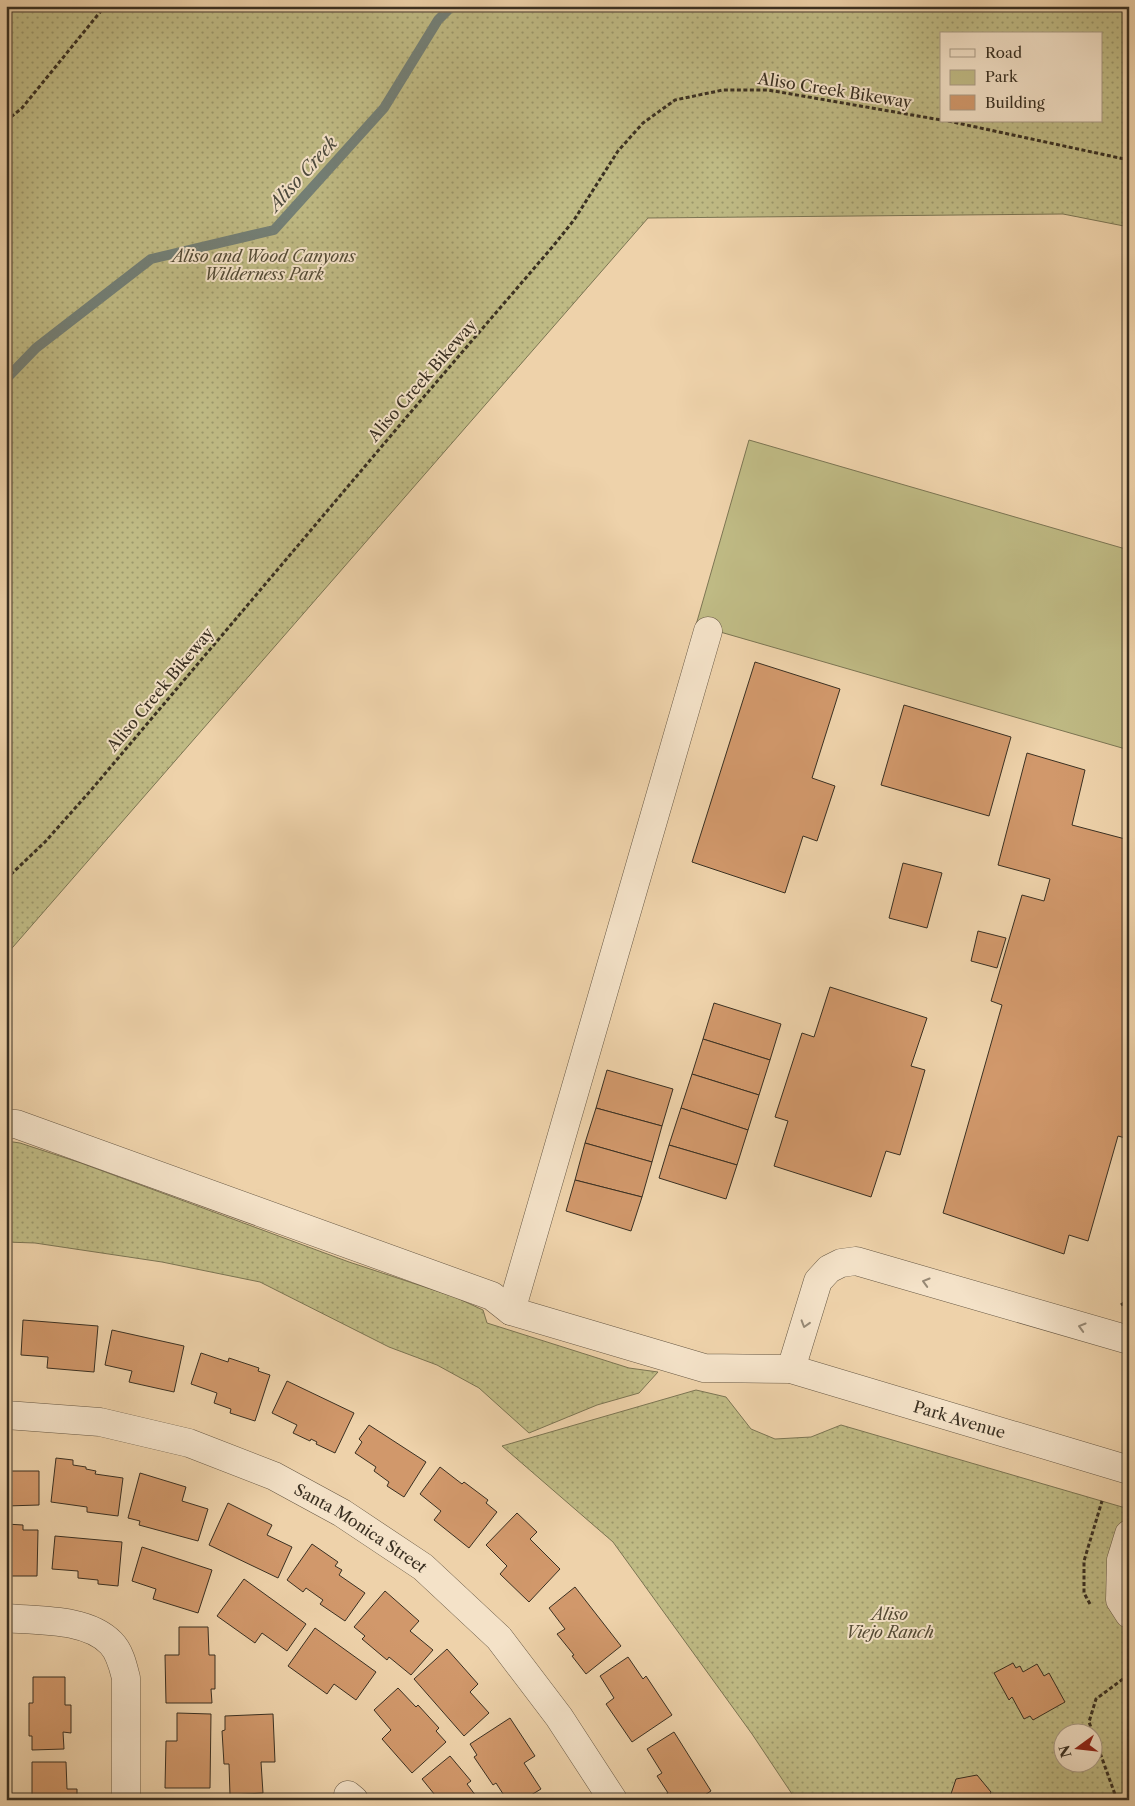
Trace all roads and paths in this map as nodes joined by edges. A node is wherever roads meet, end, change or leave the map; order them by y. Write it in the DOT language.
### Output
graph roads {
  1 [pos="105,6"];
  2 [pos="940,120"];
  3 [pos="6,121"];
  4 [pos="953,122"];
  5 [pos="1129,160"];
  6 [pos="708,631"];
  7 [pos="6,879"];
  8 [pos="6,1124"];
  9 [pos="511,1311"];
  10 [pos="1129,1340"];
  11 [pos="791,1369"];
  12 [pos="6,1415"];
  13 [pos="1129,1470"];
  14 [pos="1129,1534"];
  15 [pos="1129,1614"];
  16 [pos="6,1618"];
  17 [pos="1129,1666"];
  18 [pos="1123,1679"];
  19 [pos="1129,1680"];
  20 [pos="126,1800"];
  21 [pos="613,1800"];
  22 [pos="1117,1800"];
  1 -- 3 [label="path"];
  2 -- 7 [label="path, Aliso Creek Bikeway"];
  4 -- 5 [label="path"];
  6 -- 9 [label="street"];
  8 -- 9 [label="street"];
  9 -- 11 [label="street, Park Avenue"];
  10 -- 11 [label="street, one-way"];
  11 -- 13 [label="street, Park Avenue"];
  12 -- 21 [label="street, Santa Monica Street"];
  14 -- 15 [label="street"];
  16 -- 20 [label="street"];
  17 -- 18 [label="path"];
  18 -- 19 [label="path"];
  18 -- 22 [label="path"];
}
